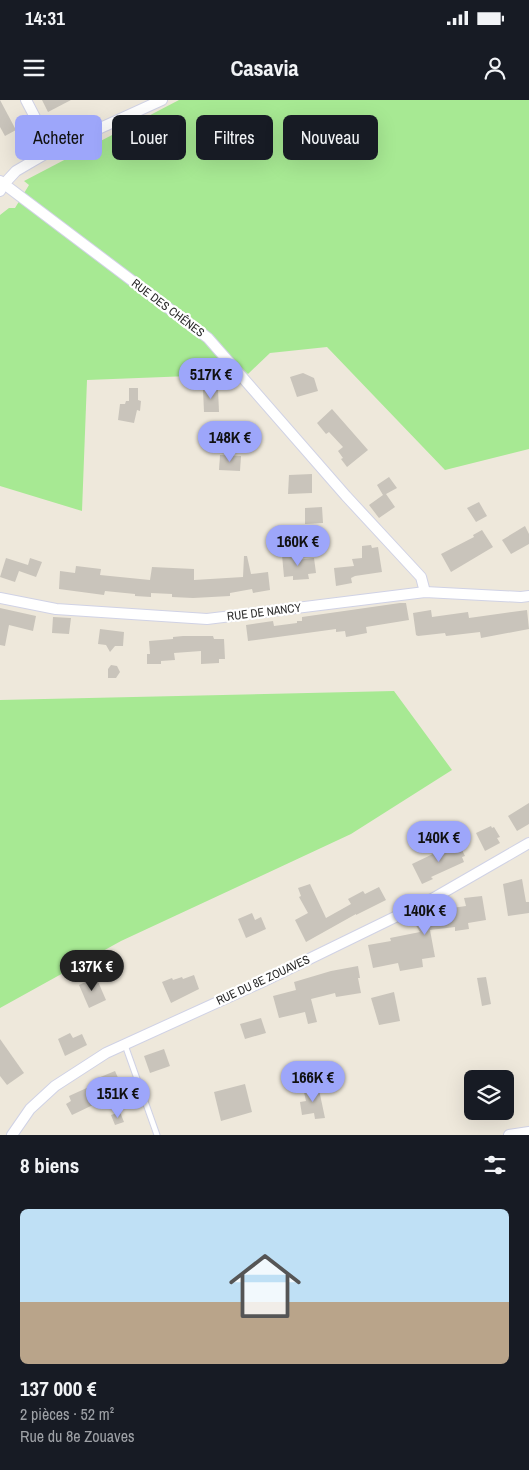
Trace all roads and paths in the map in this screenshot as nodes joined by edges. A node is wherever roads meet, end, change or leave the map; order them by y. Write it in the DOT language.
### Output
graph roads {
  1 [pos="26,100"];
  2 [pos="162,100"];
  3 [pos="34,115"];
  4 [pos="102,127"];
  5 [pos="35,160"];
  6 [pos="1,185"];
  7 [pos="425,592"];
  8 [pos="529,596"];
  9 [pos="0,598"];
  10 [pos="529,843"];
  11 [pos="125,1044"];
  12 [pos="529,1132"];
  13 [pos="12,1135"];
  14 [pos="157,1135"];
  15 [pos="509,1135"];
  1 -- 3 [label="street"];
  2 -- 4 [label="street"];
  5 -- 6 [label="street"];
  6 -- 7 [label="street, RUE DES CHÊNES"];
  7 -- 8 [label="street, RUE DE NANCY"];
  7 -- 9 [label="street, RUE DE NANCY"];
  10 -- 11 [label="street, RUE DU 8E ZOUAVES"];
  11 -- 13 [label="street, RUE DU 8E ZOUAVES"];
  11 -- 14 [label="lane"];
  12 -- 15 [label="street"];
}
